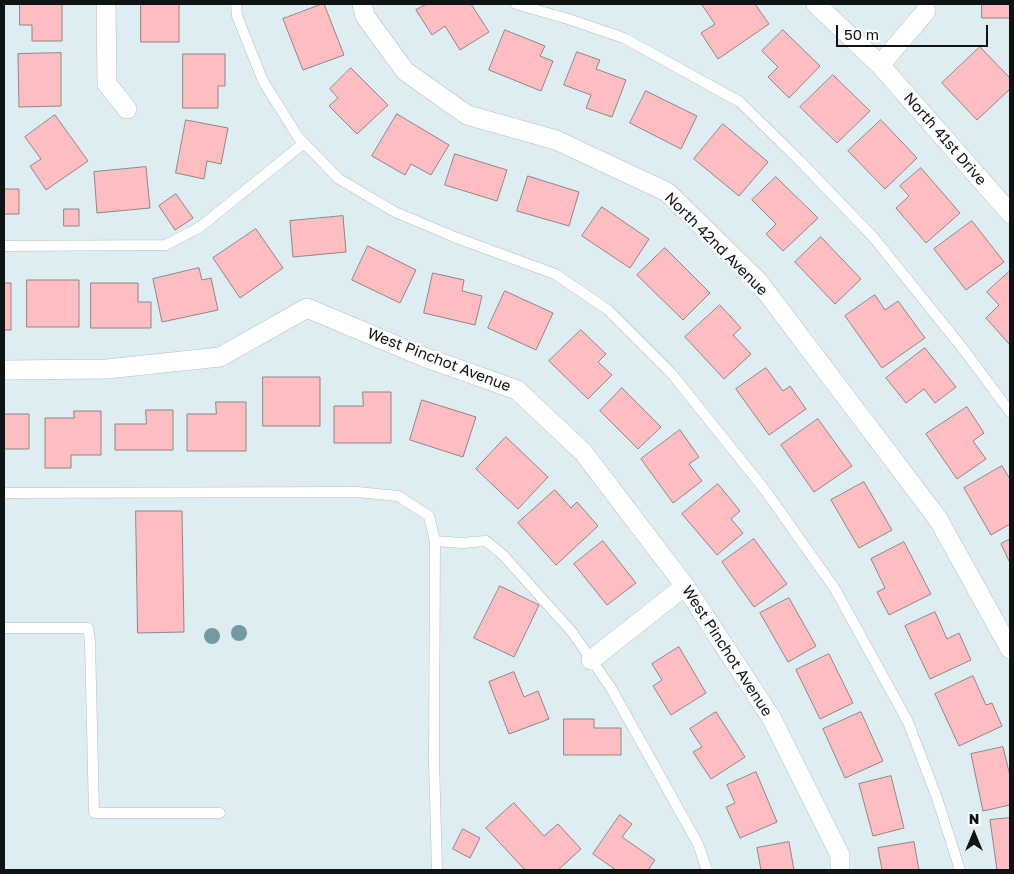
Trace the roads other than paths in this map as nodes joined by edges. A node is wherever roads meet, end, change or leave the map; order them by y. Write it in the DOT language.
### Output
graph roads {
  1 [pos="106,4"];
  2 [pos="236,4"];
  3 [pos="362,4"];
  4 [pos="516,4"];
  5 [pos="816,4"];
  6 [pos="926,12"];
  7 [pos="880,65"];
  8 [pos="126,109"];
  9 [pos="304,143"];
  10 [pos="1010,213"];
  11 [pos="4,246"];
  12 [pos="4,370"];
  13 [pos="1010,412"];
  14 [pos="4,493"];
  15 [pos="435,541"];
  16 [pos="686,586"];
  17 [pos="4,628"];
  18 [pos="1010,649"];
  19 [pos="591,660"];
  20 [pos="220,813"];
  21 [pos="437,870"];
  22 [pos="707,870"];
  23 [pos="840,870"];
  24 [pos="960,870"];
  1 -- 8 [label="street"];
  2 -- 9 [label="lane"];
  3 -- 18 [label="street, North 42nd Avenue"];
  4 -- 13 [label="lane"];
  5 -- 7 [label="street, North 41st Drive"];
  6 -- 7 [label="street"];
  7 -- 10 [label="street, North 41st Drive"];
  9 -- 11 [label="lane"];
  9 -- 24 [label="lane"];
  12 -- 16 [label="street, West Pinchot Avenue"];
  14 -- 15 [label="lane"];
  15 -- 19 [label="lane"];
  15 -- 21 [label="lane"];
  16 -- 19 [label="street"];
  16 -- 23 [label="street, West Pinchot Avenue"];
  17 -- 20 [label="lane"];
  19 -- 22 [label="lane"];
}
